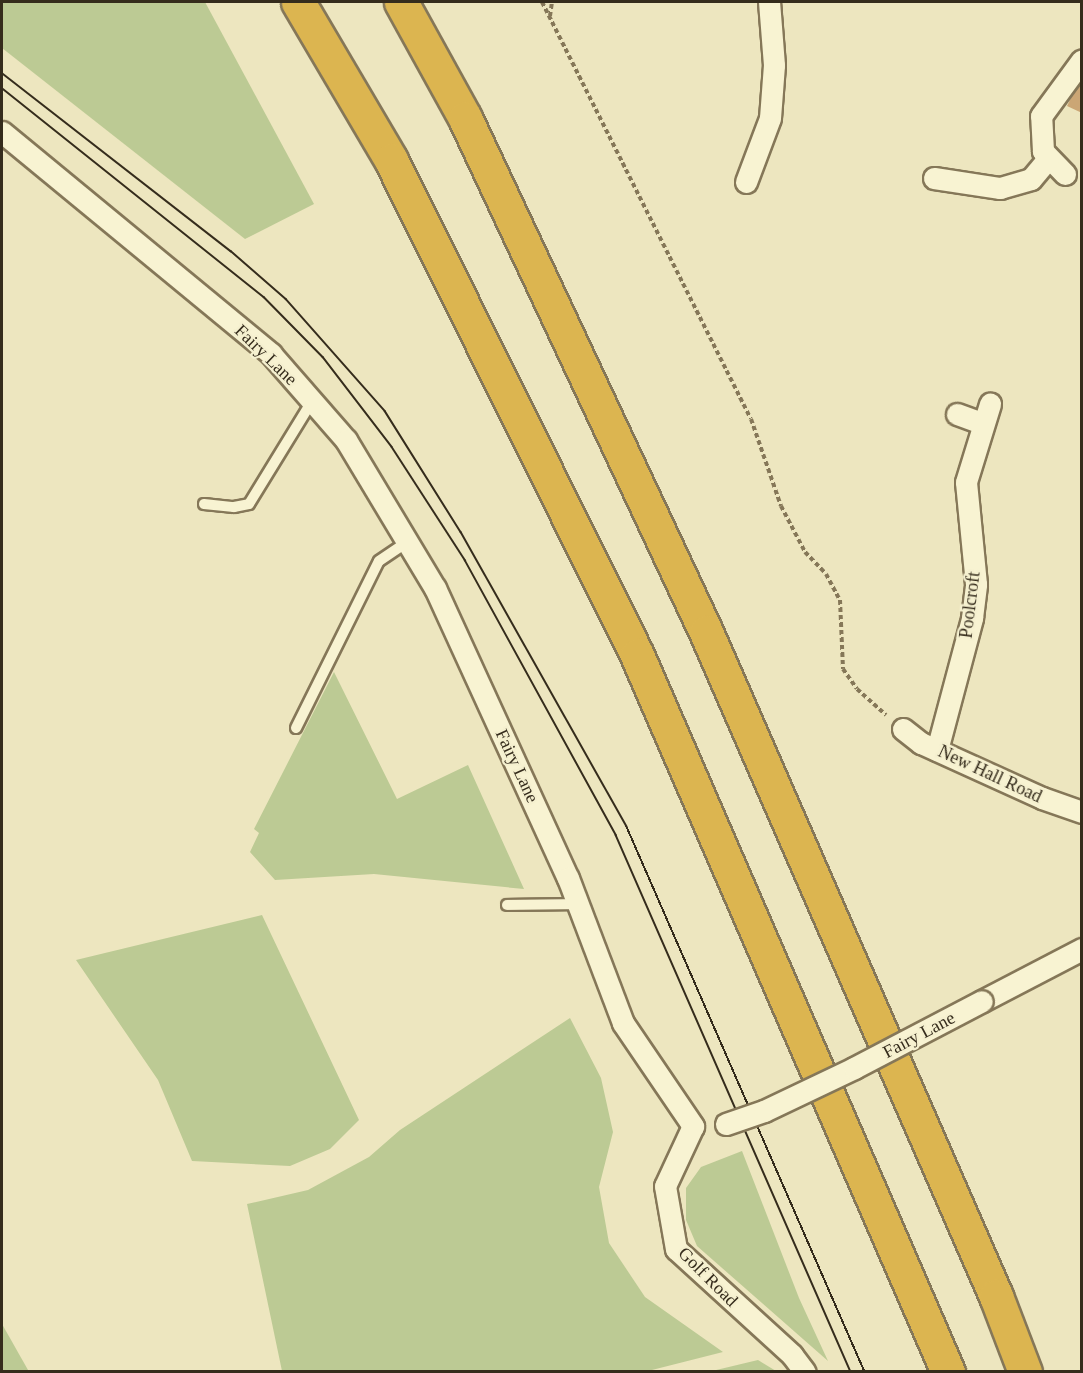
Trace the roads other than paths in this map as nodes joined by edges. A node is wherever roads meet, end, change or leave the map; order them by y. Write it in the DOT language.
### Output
graph roads {
  1 [pos="298,2"];
  2 [pos="401,2"];
  3 [pos="769,2"];
  4 [pos="1082,60"];
  5 [pos="2,132"];
  6 [pos="1048,159"];
  7 [pos="1065,174"];
  8 [pos="934,178"];
  9 [pos="746,182"];
  10 [pos="312,401"];
  11 [pos="957,414"];
  12 [pos="204,504"];
  13 [pos="407,542"];
  14 [pos="296,728"];
  15 [pos="903,729"];
  16 [pos="937,750"];
  17 [pos="1082,812"];
  18 [pos="578,904"];
  19 [pos="507,905"];
  20 [pos="1082,949"];
  21 [pos="693,1126"];
  22 [pos="805,1371"];
  23 [pos="948,1371"];
  24 [pos="1025,1371"];
  1 -- 23 [label="highway"];
  2 -- 24 [label="highway"];
  3 -- 9 [label="street"];
  4 -- 6 [label="street"];
  5 -- 10 [label="street, Fairy Lane"];
  6 -- 7 [label="street"];
  6 -- 8 [label="street"];
  10 -- 12 [label="lane"];
  10 -- 13 [label="street, Fairy Lane"];
  11 -- 16 [label="street, Poolcroft"];
  13 -- 14 [label="lane"];
  13 -- 18 [label="street, Fairy Lane"];
  15 -- 16 [label="street, New Hall Road"];
  16 -- 17 [label="street, New Hall Road"];
  18 -- 19 [label="lane"];
  18 -- 21 [label="street, Fairy Lane"];
  20 -- 21 [label="street, Fairy Lane, bridge"];
  21 -- 22 [label="street, Golf Road"];
}
